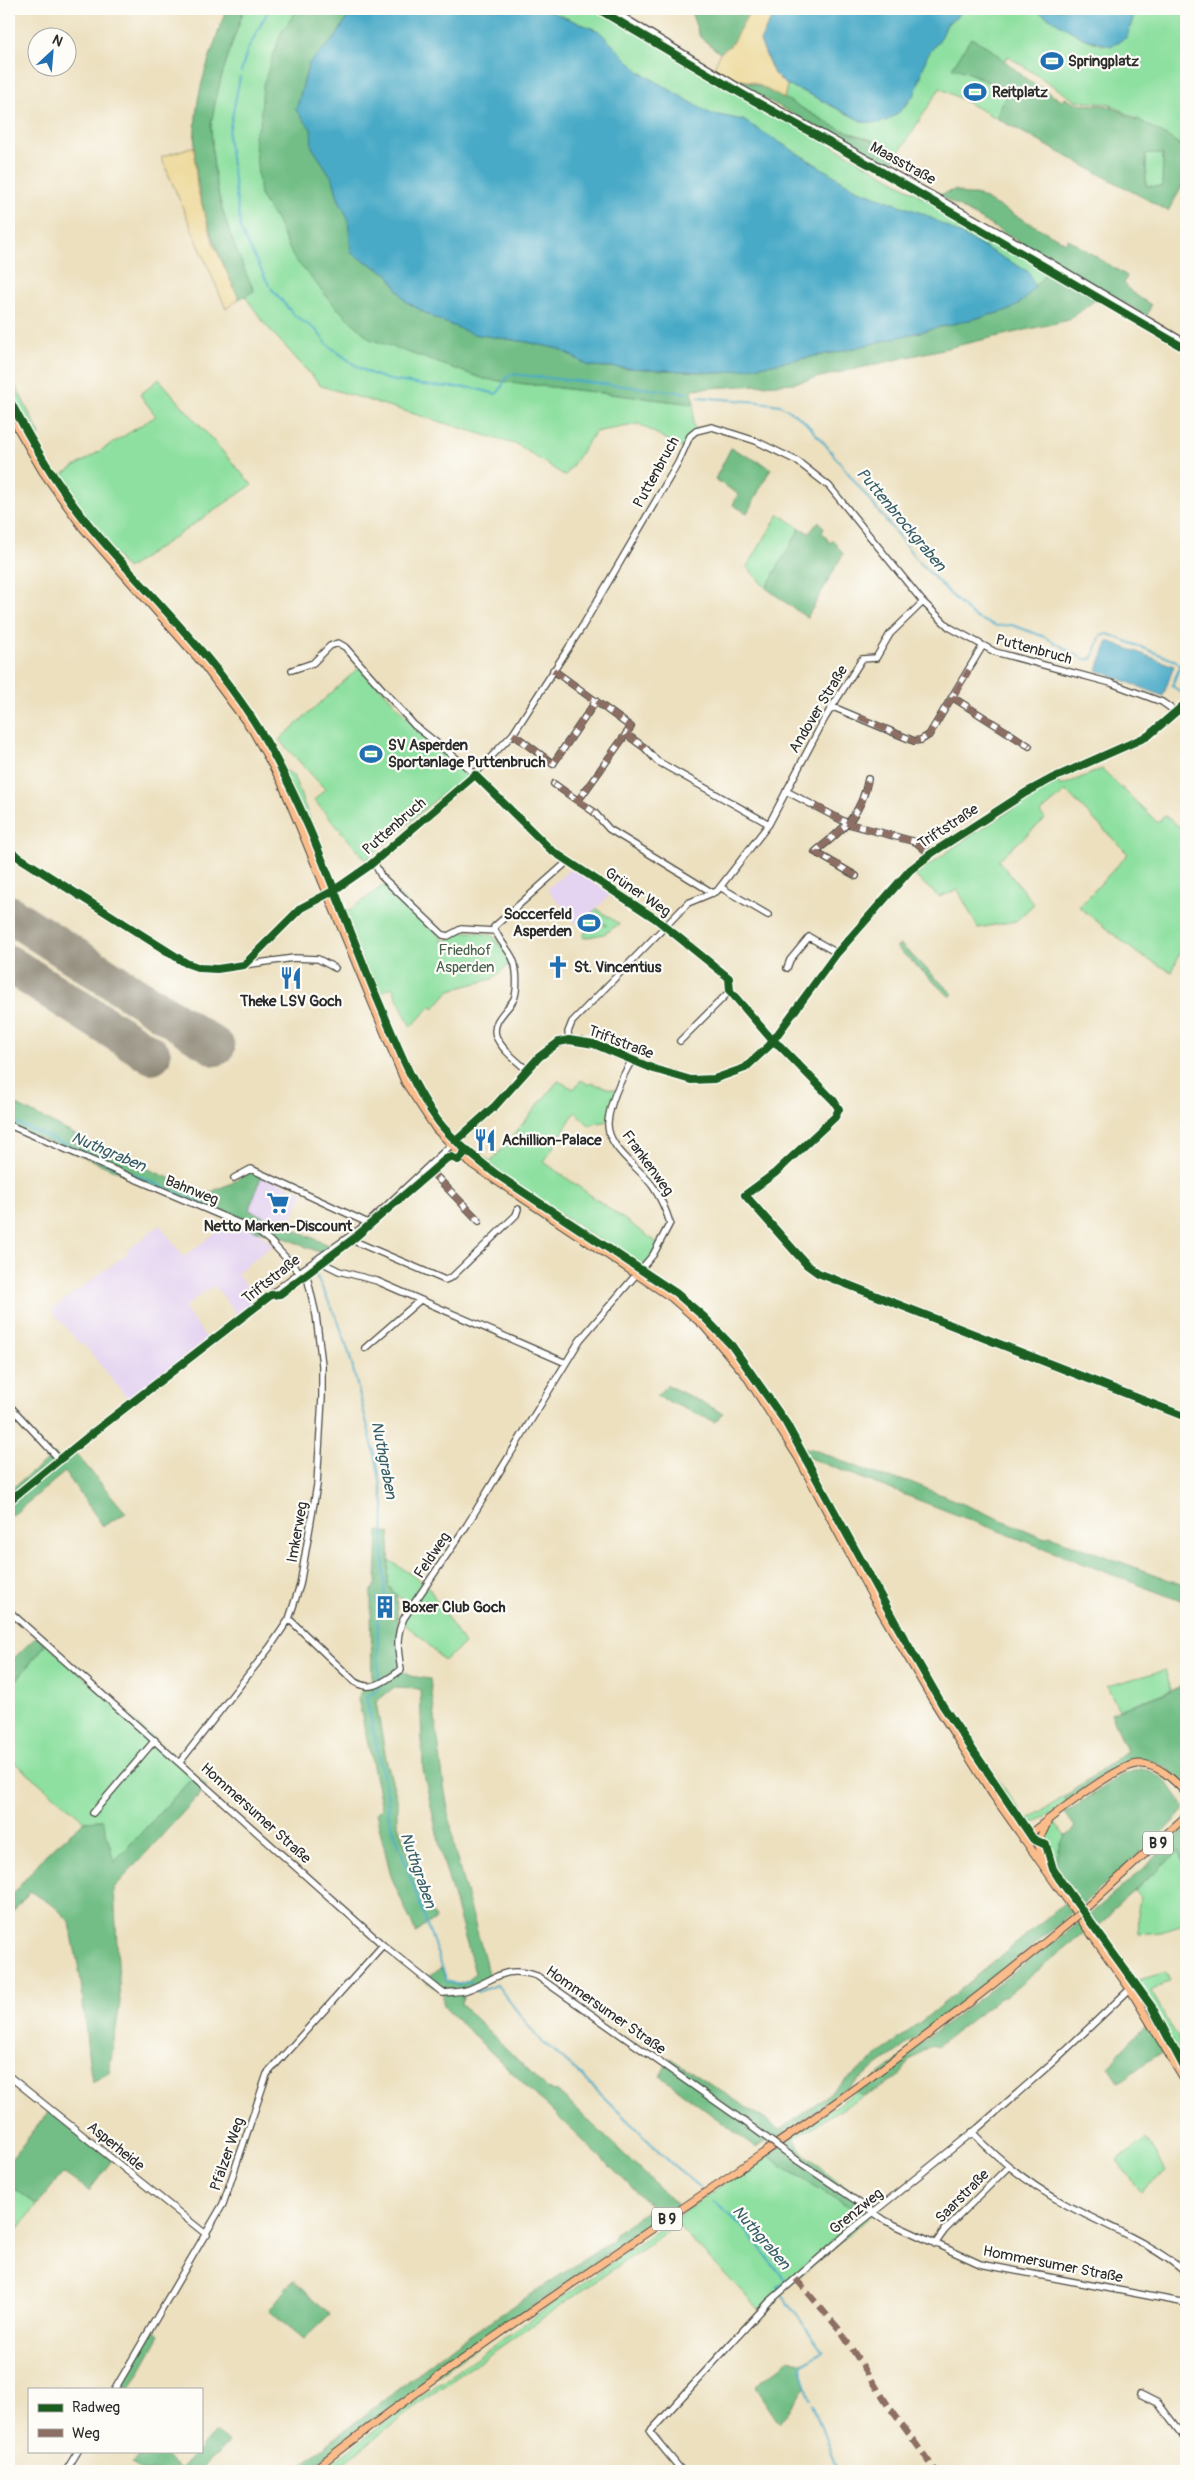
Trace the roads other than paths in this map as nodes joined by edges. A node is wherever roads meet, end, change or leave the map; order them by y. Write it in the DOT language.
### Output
graph roads {
  1 [pos="610,9"];
  2 [pos="1186,343"];
  3 [pos="9,413"];
  4 [pos="923,602"];
  5 [pos="982,647"];
  6 [pos="292,670"];
  7 [pos="553,670"];
  8 [pos="952,697"];
  9 [pos="596,701"];
  10 [pos="1186,703"];
  11 [pos="833,707"];
  12 [pos="1176,712"];
  13 [pos="513,734"];
  14 [pos="626,734"];
  15 [pos="1029,746"];
  16 [pos="474,774"];
  17 [pos="868,779"];
  18 [pos="554,784"];
  19 [pos="786,792"];
  20 [pos="578,800"];
  21 [pos="769,824"];
  22 [pos="849,824"];
  23 [pos="930,854"];
  24 [pos="374,862"];
  25 [pos="567,862"];
  26 [pos="856,876"];
  27 [pos="720,886"];
  28 [pos="713,893"];
  29 [pos="327,894"];
  30 [pos="768,915"];
  31 [pos="665,927"];
  32 [pos="495,931"];
  33 [pos="837,953"];
  34 [pos="335,968"];
  35 [pos="787,968"];
  36 [pos="730,991"];
  37 [pos="569,1040"];
  38 [pos="680,1041"];
  39 [pos="773,1041"];
  40 [pos="632,1060"];
  41 [pos="527,1070"];
  42 [pos="9,1125"];
  43 [pos="451,1145"];
  44 [pos="428,1168"];
  45 [pos="234,1178"];
  46 [pos="518,1209"];
  47 [pos="478,1221"];
  48 [pos="368,1223"];
  49 [pos="347,1238"];
  50 [pos="320,1257"];
  51 [pos="302,1271"];
  52 [pos="637,1274"];
  53 [pos="419,1301"];
  54 [pos="365,1348"];
  55 [pos="566,1364"];
  56 [pos="9,1405"];
  57 [pos="60,1459"];
  58 [pos="9,1501"];
  59 [pos="9,1611"];
  60 [pos="289,1620"];
  61 [pos="154,1740"];
  62 [pos="180,1762"];
  63 [pos="1185,1791"];
  64 [pos="94,1813"];
  65 [pos="1186,1816"];
  66 [pos="1051,1819"];
  67 [pos="1023,1839"];
  68 [pos="1046,1871"];
  69 [pos="383,1945"];
  70 [pos="1130,1989"];
  71 [pos="9,2076"];
  72 [pos="1186,2083"];
  73 [pos="972,2132"];
  74 [pos="1009,2166"];
  75 [pos="873,2214"];
  76 [pos="207,2235"];
  77 [pos="935,2244"];
  78 [pos="1186,2273"];
  79 [pos="1186,2304"];
  80 [pos="117,2388"];
  81 [pos="1140,2394"];
  82 [pos="1186,2440"];
  83 [pos="77,2452"];
  84 [pos="66,2471"];
  85 [pos="312,2471"];
  86 [pos="682,2471"];
  1 -- 2 [label="street, Maasstraße"];
  3 -- 29 [label="main road"];
  4 -- 5 [label="street, Puttenbruch"];
  4 -- 7 [label="street, Puttenbruch"];
  4 -- 11 [label="street, Andover Straße"];
  5 -- 8 [label="street"];
  5 -- 12 [label="street, Puttenbruch"];
  6 -- 16 [label="street, Grüner Weg"];
  7 -- 9 [label="street"];
  7 -- 13 [label="street, Puttenbruch"];
  8 -- 11 [label="street"];
  8 -- 15 [label="street"];
  9 -- 13 [label="street"];
  9 -- 14 [label="street"];
  10 -- 12 [label="street, Triftstraße"];
  11 -- 19 [label="street, Andover Straße"];
  12 -- 23 [label="street, Triftstraße"];
  13 -- 16 [label="street, Puttenbruch"];
  14 -- 20 [label="street"];
  14 -- 21 [label="street"];
  16 -- 24 [label="street, Puttenbruch"];
  16 -- 25 [label="street, Grüner Weg"];
  17 -- 22 [label="street"];
  18 -- 20 [label="street"];
  19 -- 21 [label="street, Andover Straße"];
  19 -- 22 [label="street"];
  20 -- 28 [label="street"];
  21 -- 27 [label="street, Andover Straße"];
  22 -- 23 [label="street"];
  22 -- 26 [label="street"];
  23 -- 33 [label="street, Triftstraße"];
  24 -- 29 [label="street, Puttenbruch"];
  24 -- 32 [label="street"];
  25 -- 31 [label="street, Grüner Weg"];
  25 -- 32 [label="street"];
  27 -- 28 [label="street, Andover Straße"];
  27 -- 30 [label="street"];
  28 -- 31 [label="street, Andover Straße"];
  29 -- 34 [label="street, Puttenbruch"];
  29 -- 43 [label="main road"];
  31 -- 36 [label="street, Grüner Weg"];
  31 -- 37 [label="street, Andover Straße"];
  32 -- 41 [label="street"];
  33 -- 35 [label="street"];
  33 -- 39 [label="street, Triftstraße"];
  36 -- 38 [label="street"];
  36 -- 39 [label="street, Grüner Weg"];
  37 -- 40 [label="street, Triftstraße"];
  37 -- 41 [label="street, Triftstraße"];
  39 -- 40 [label="street, Triftstraße"];
  40 -- 52 [label="street, Frankenweg"];
  41 -- 43 [label="street, Triftstraße"];
  42 -- 51 [label="street, Bahnweg"];
  43 -- 44 [label="street, Triftstraße"];
  43 -- 52 [label="main road"];
  44 -- 47 [label="street"];
  44 -- 48 [label="street, Triftstraße"];
  45 -- 48 [label="street"];
  46 -- 49 [label="street"];
  48 -- 49 [label="street, Triftstraße"];
  49 -- 50 [label="street, Triftstraße"];
  50 -- 51 [label="street, Triftstraße"];
  50 -- 53 [label="street"];
  51 -- 57 [label="street, Triftstraße"];
  51 -- 60 [label="street, Imkerweg"];
  52 -- 55 [label="street, Feldweg"];
  52 -- 67 [label="main road"];
  53 -- 54 [label="street"];
  53 -- 55 [label="street"];
  55 -- 60 [label="street, Feldweg"];
  56 -- 57 [label="street"];
  57 -- 58 [label="street, Triftstraße"];
  59 -- 61 [label="street, Hommersumer Straße"];
  60 -- 62 [label="street, Imkerweg"];
  61 -- 62 [label="street, Hommersumer Straße"];
  61 -- 64 [label="street"];
  62 -- 69 [label="street, Hommersumer Straße"];
  63 -- 66 [label="main road"];
  65 -- 85 [label="main road, B 9, bridge"];
  66 -- 67 [label="main road"];
  66 -- 68 [label="main road"];
  67 -- 68 [label="main road"];
  68 -- 70 [label="main road"];
  69 -- 75 [label="street, Hommersumer Straße, bridge"];
  69 -- 76 [label="street, Pfälzer Weg"];
  70 -- 72 [label="main road"];
  70 -- 73 [label="street, Grenzweg"];
  71 -- 76 [label="street, Asperheide"];
  73 -- 74 [label="street"];
  73 -- 75 [label="street, Grenzweg"];
  74 -- 77 [label="street, Saarstraße"];
  74 -- 78 [label="street"];
  75 -- 77 [label="street, Hommersumer Straße"];
  75 -- 86 [label="street, Grenzweg"];
  76 -- 80 [label="street, Pfälzer Weg"];
  77 -- 79 [label="street, Hommersumer Straße"];
  81 -- 82 [label="street"];
  83 -- 84 [label="street"];
}
